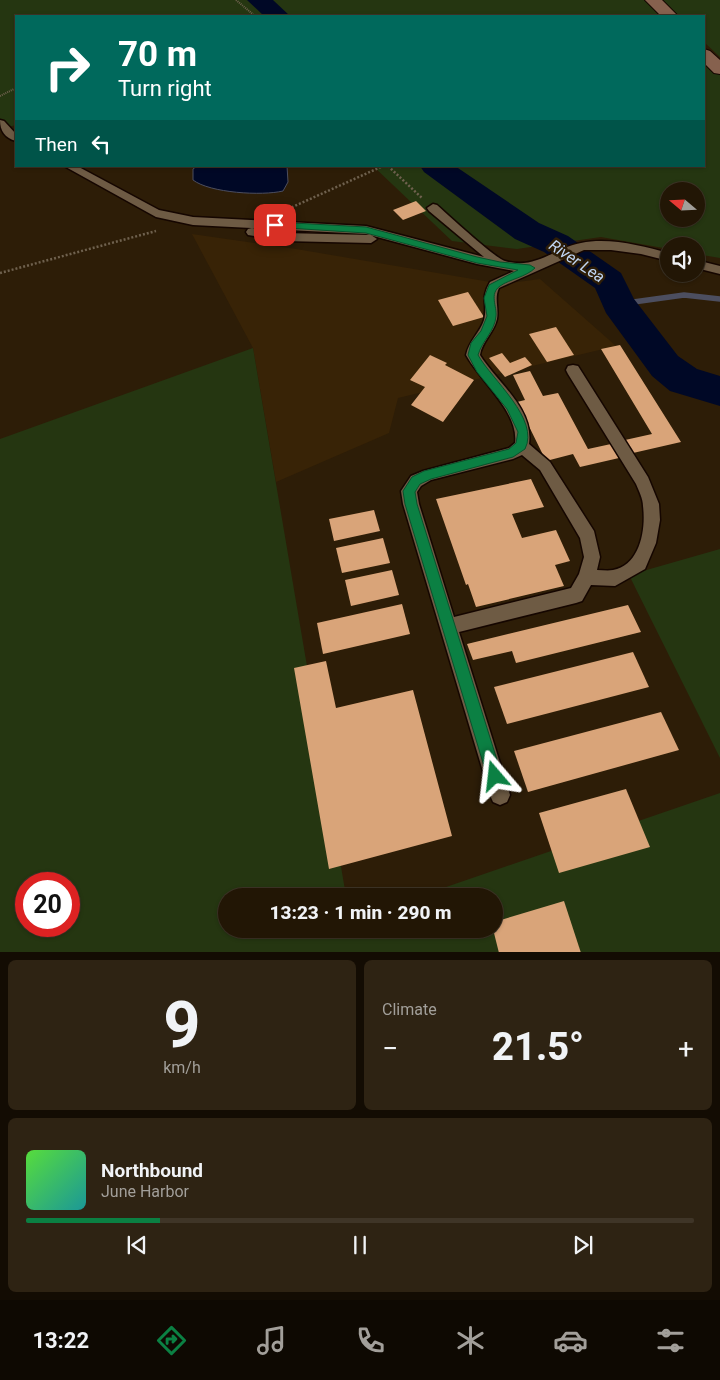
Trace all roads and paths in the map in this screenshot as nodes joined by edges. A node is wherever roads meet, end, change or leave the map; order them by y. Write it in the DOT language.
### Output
graph roads {
  1 [pos="236,0"];
  2 [pos="653,0"];
  3 [pos="255,15"];
  4 [pos="669,15"];
  5 [pos="705,55"];
  6 [pos="720,69"];
  7 [pos="15,88"];
  8 [pos="0,96"];
  9 [pos="0,123"];
  10 [pos="15,137"];
  11 [pos="71,167"];
  12 [pos="381,167"];
  13 [pos="389,167"];
  14 [pos="433,208"];
  15 [pos="193,221"];
  16 [pos="217,222"];
  17 [pos="255,223"];
  18 [pos="389,236"];
  19 [pos="660,255"];
  20 [pos="500,265"];
  21 [pos="705,266"];
  22 [pos="530,268"];
  23 [pos="720,270"];
  24 [pos="0,273"];
  25 [pos="573,370"];
  26 [pos="522,446"];
  27 [pos="587,577"];
  28 [pos="449,626"];
  29 [pos="500,795"];
  1 -- 3 [label="path"];
  2 -- 4 [label="main road"];
  5 -- 6 [label="main road"];
  7 -- 8 [label="path"];
  9 -- 10 [label="lane"];
  11 -- 15 [label="lane"];
  12 -- 17 [label="path"];
  13 -- 14 [label="path"];
  14 -- 20 [label="lane"];
  15 -- 16 [label="lane"];
  15 -- 24 [label="path"];
  16 -- 17 [label="lane"];
  16 -- 18 [label="lane"];
  17 -- 18 [label="lane"];
  18 -- 20 [label="lane"];
  19 -- 22 [label="lane"];
  20 -- 22 [label="lane"];
  21 -- 23 [label="lane"];
  22 -- 26 [label="lane"];
  25 -- 27 [label="lane"];
  26 -- 27 [label="lane"];
  26 -- 28 [label="lane"];
  27 -- 28 [label="lane"];
  28 -- 29 [label="lane"];
}
